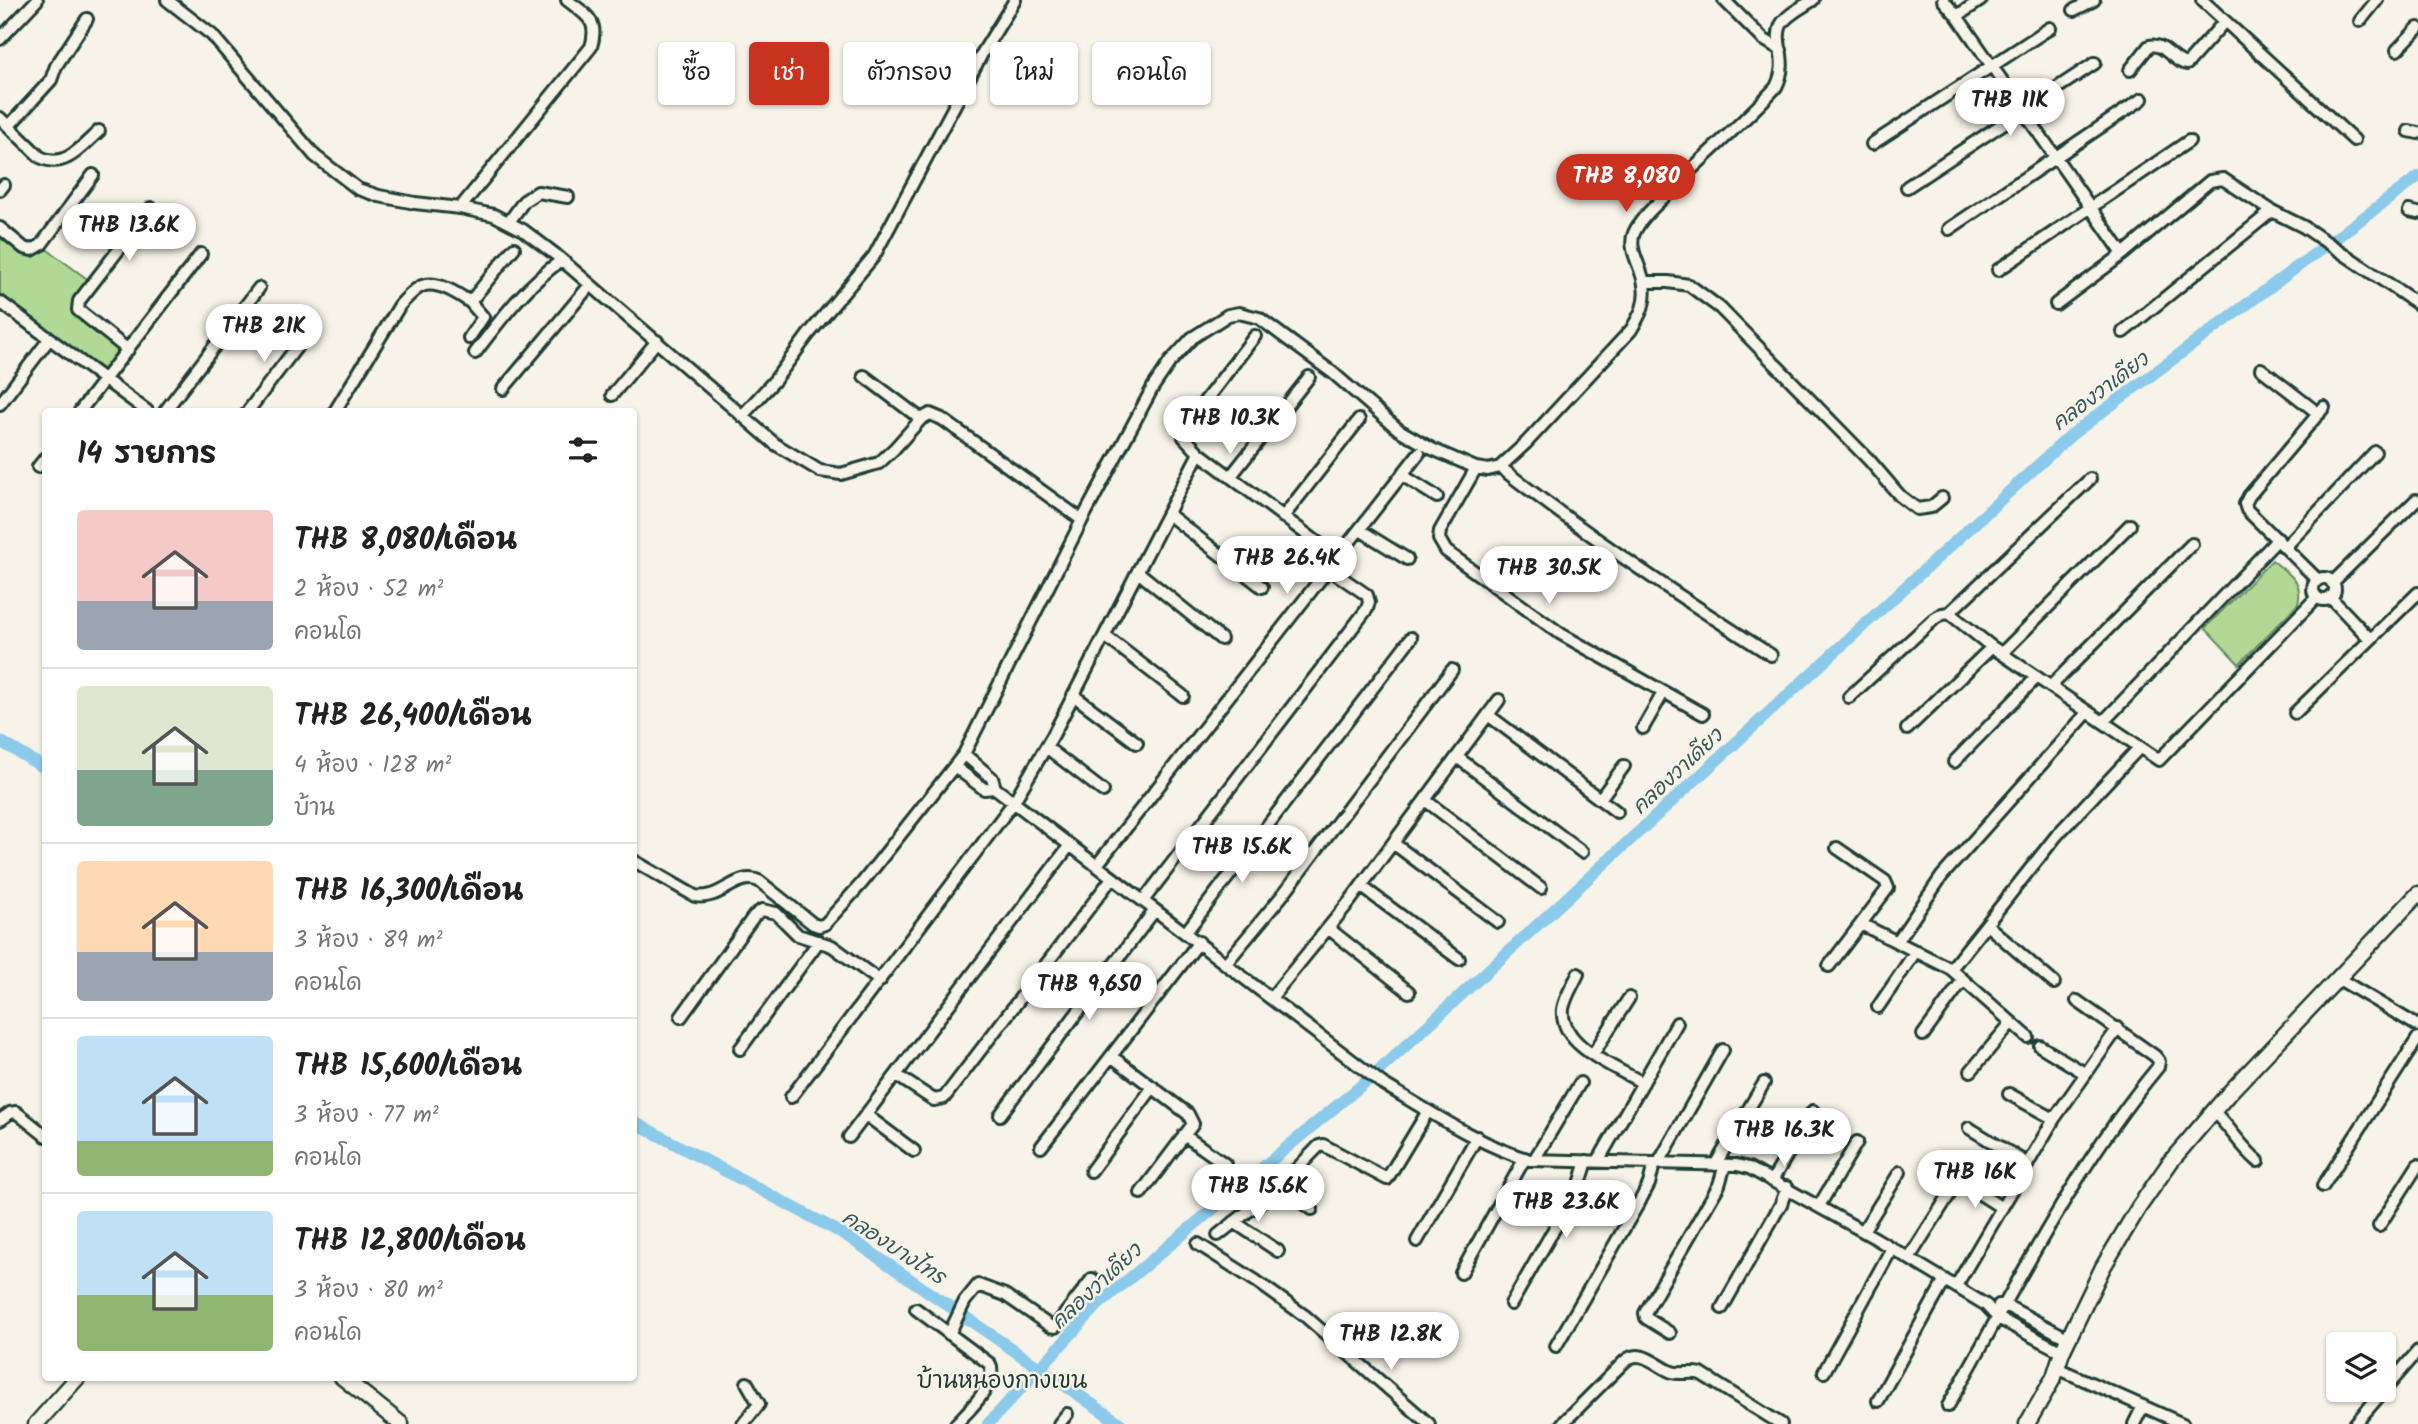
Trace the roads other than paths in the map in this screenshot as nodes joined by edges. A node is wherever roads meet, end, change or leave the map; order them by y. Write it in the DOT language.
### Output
graph roads {
  1 [pos="37,0"];
  2 [pos="167,0"];
  3 [pos="567,0"];
  4 [pos="1015,0"];
  5 [pos="1724,0"];
  6 [pos="1813,0"];
  7 [pos="1943,0"];
  8 [pos="1981,0"];
  9 [pos="2094,0"];
  10 [pos="2202,0"];
  11 [pos="2378,0"];
  12 [pos="2074,10"];
  13 [pos="1957,16"];
  14 [pos="88,19"];
  15 [pos="2225,21"];
  16 [pos="2360,21"];
  17 [pos="2050,28"];
  18 [pos="2418,28"];
  19 [pos="0,39"];
  20 [pos="1781,50"];
  21 [pos="2398,50"];
  22 [pos="2095,64"];
  23 [pos="1991,65"];
  24 [pos="2130,70"];
  25 [pos="2142,99"];
  26 [pos="2022,111"];
  27 [pos="0,118"];
  28 [pos="9,126"];
  29 [pos="99,131"];
  30 [pos="2354,140"];
  31 [pos="2189,141"];
  32 [pos="1872,144"];
  33 [pos="2054,157"];
  34 [pos="93,175"];
  35 [pos="1907,187"];
  36 [pos="568,197"];
  37 [pos="2090,207"];
  38 [pos="151,208"];
  39 [pos="460,208"];
  40 [pos="2272,211"];
  41 [pos="509,222"];
  42 [pos="0,228"];
  43 [pos="1949,229"];
  44 [pos="514,248"];
  45 [pos="201,254"];
  46 [pos="2123,254"];
  47 [pos="562,260"];
  48 [pos="1998,270"];
  49 [pos="1644,282"];
  50 [pos="590,285"];
  51 [pos="260,288"];
  52 [pos="0,302"];
  53 [pos="470,302"];
  54 [pos="2056,304"];
  55 [pos="2418,304"];
  56 [pos="2123,332"];
  57 [pos="305,335"];
  58 [pos="1255,335"];
  59 [pos="50,338"];
  60 [pos="469,338"];
  61 [pos="656,341"];
  62 [pos="128,350"];
  63 [pos="475,353"];
  64 [pos="2260,369"];
  65 [pos="864,376"];
  66 [pos="1309,377"];
  67 [pos="104,380"];
  68 [pos="503,389"];
  69 [pos="611,396"];
  70 [pos="0,404"];
  71 [pos="82,408"];
  72 [pos="144,408"];
  73 [pos="167,408"];
  74 [pos="250,408"];
  75 [pos="337,408"];
  76 [pos="742,416"];
  77 [pos="921,419"];
  78 [pos="1359,420"];
  79 [pos="2375,452"];
  80 [pos="1199,453"];
  81 [pos="1419,453"];
  82 [pos="42,462"];
  83 [pos="38,467"];
  84 [pos="1500,467"];
  85 [pos="1476,468"];
  86 [pos="1402,475"];
  87 [pos="1231,476"];
  88 [pos="2090,479"];
  89 [pos="1437,497"];
  90 [pos="1942,498"];
  91 [pos="2416,500"];
  92 [pos="1168,513"];
  93 [pos="1283,517"];
  94 [pos="1082,520"];
  95 [pos="2130,525"];
  96 [pos="1360,530"];
  97 [pos="2281,543"];
  98 [pos="2192,544"];
  99 [pos="1338,558"];
  100 [pos="1407,559"];
  101 [pos="1329,569"];
  102 [pos="1138,572"];
  103 [pos="2318,580"];
  104 [pos="2332,583"];
  105 [pos="1262,587"];
  106 [pos="2418,593"];
  107 [pos="2316,597"];
  108 [pos="2330,597"];
  109 [pos="1949,614"];
  110 [pos="1105,636"];
  111 [pos="1411,638"];
  112 [pos="1221,639"];
  113 [pos="2370,639"];
  114 [pos="1997,650"];
  115 [pos="1771,655"];
  116 [pos="1452,670"];
  117 [pos="2037,677"];
  118 [pos="2051,686"];
  119 [pos="1663,693"];
  120 [pos="1073,695"];
  121 [pos="1184,696"];
  122 [pos="1849,697"];
  123 [pos="1499,700"];
  124 [pos="2088,712"];
  125 [pos="2295,713"];
  126 [pos="1703,714"];
  127 [pos="1488,715"];
  128 [pos="2104,722"];
  129 [pos="1643,727"];
  130 [pos="1908,729"];
  131 [pos="1137,743"];
  132 [pos="1046,747"];
  133 [pos="2140,747"];
  134 [pos="964,754"];
  135 [pos="1457,757"];
  136 [pos="1954,762"];
  137 [pos="1624,766"];
  138 [pos="955,767"];
  139 [pos="995,788"];
  140 [pos="1103,790"];
  141 [pos="1600,799"];
  142 [pos="1425,800"];
  143 [pos="1013,803"];
  144 [pos="1617,812"];
  145 [pos="1393,843"];
  146 [pos="1070,845"];
  147 [pos="1837,848"];
  148 [pos="1582,852"];
  149 [pos="637,863"];
  150 [pos="1097,865"];
  151 [pos="1112,878"];
  152 [pos="1361,886"];
  153 [pos="1541,888"];
  154 [pos="2418,894"];
  155 [pos="1143,901"];
  156 [pos="1155,910"];
  157 [pos="1499,922"];
  158 [pos="1861,924"];
  159 [pos="1987,925"];
  160 [pos="1328,928"];
  161 [pos="1186,932"];
  162 [pos="819,941"];
  163 [pos="1199,942"];
  164 [pos="1897,942"];
  165 [pos="1916,951"];
  166 [pos="1459,959"];
  167 [pos="1226,963"];
  168 [pos="1829,966"];
  169 [pos="1951,969"];
  170 [pos="1578,974"];
  171 [pos="2339,979"];
  172 [pos="1963,980"];
  173 [pos="880,981"];
  174 [pos="2054,983"];
  175 [pos="1409,992"];
  176 [pos="1271,998"];
  177 [pos="1629,998"];
  178 [pos="2077,1001"];
  179 [pos="1878,1007"];
  180 [pos="681,1017"];
  181 [pos="1677,1023"];
  182 [pos="2011,1023"];
  183 [pos="2418,1026"];
  184 [pos="2118,1028"];
  185 [pos="1923,1035"];
  186 [pos="2028,1037"];
  187 [pos="2418,1038"];
  188 [pos="2040,1046"];
  189 [pos="740,1049"];
  190 [pos="1723,1050"];
  191 [pos="1593,1054"];
  192 [pos="1111,1056"];
  193 [pos="1971,1071"];
  194 [pos="2085,1074"];
  195 [pos="896,1075"];
  196 [pos="1580,1083"];
  197 [pos="1643,1083"];
  198 [pos="1764,1083"];
  199 [pos="1153,1087"];
  200 [pos="2009,1094"];
  201 [pos="791,1097"];
  202 [pos="1428,1111"];
  203 [pos="1813,1111"];
  204 [pos="2213,1111"];
  205 [pos="866,1115"];
  206 [pos="1000,1115"];
  207 [pos="2054,1119"];
  208 [pos="0,1120"];
  209 [pos="1969,1128"];
  210 [pos="42,1133"];
  211 [pos="1184,1135"];
  212 [pos="849,1137"];
  213 [pos="1477,1137"];
  214 [pos="1857,1142"];
  215 [pos="1041,1147"];
  216 [pos="914,1151"];
  217 [pos="1530,1159"];
  218 [pos="1593,1161"];
  219 [pos="2258,1161"];
  220 [pos="1225,1164"];
  221 [pos="1656,1164"];
  222 [pos="2028,1164"];
  223 [pos="1720,1165"];
  224 [pos="2418,1165"];
  225 [pos="1091,1171"];
  226 [pos="1899,1172"];
  227 [pos="1773,1180"];
  228 [pos="2323,1186"];
  229 [pos="1279,1187"];
  230 [pos="1787,1188"];
  231 [pos="1141,1193"];
  232 [pos="1819,1206"];
  233 [pos="2002,1208"];
  234 [pos="1312,1209"];
  235 [pos="1234,1222"];
  236 [pos="2379,1226"];
  237 [pos="1863,1231"];
  238 [pos="1218,1235"];
  239 [pos="1417,1241"];
  240 [pos="1198,1244"];
  241 [pos="1892,1248"];
  242 [pos="1278,1251"];
  243 [pos="1909,1258"];
  244 [pos="1461,1273"];
  245 [pos="1092,1279"];
  246 [pos="1945,1280"];
  247 [pos="1956,1286"];
  248 [pos="1511,1304"];
  249 [pos="1986,1305"];
  250 [pos="2005,1306"];
  251 [pos="1722,1308"];
  252 [pos="916,1309"];
  253 [pos="1998,1318"];
  254 [pos="951,1328"];
  255 [pos="1670,1333"];
  256 [pos="1556,1346"];
  257 [pos="2065,1346"];
  258 [pos="2418,1351"];
  259 [pos="2057,1368"];
  260 [pos="1824,1372"];
  261 [pos="74,1381"];
  262 [pos="347,1381"];
  263 [pos="747,1383"];
  264 [pos="1878,1401"];
  265 [pos="1948,1406"];
  266 [pos="2143,1406"];
  267 [pos="36,1424"];
  268 [pos="401,1424"];
  269 [pos="743,1424"];
  270 [pos="956,1424"];
  271 [pos="1429,1424"];
  272 [pos="1562,1424"];
  273 [pos="1781,1424"];
  274 [pos="2027,1424"];
  275 [pos="2134,1424"];
  276 [pos="2183,1424"];
  277 [pos="2355,1424"];
  1 -- 19 [label="street"];
  2 -- 39 [label="street"];
  3 -- 39 [label="street"];
  4 -- 76 [label="street"];
  5 -- 20 [label="street"];
  6 -- 20 [label="street"];
  7 -- 13 [label="street"];
  8 -- 13 [label="street"];
  9 -- 12 [label="street"];
  10 -- 15 [label="street"];
  11 -- 16 [label="street"];
  13 -- 23 [label="street"];
  14 -- 28 [label="street"];
  15 -- 24 [label="street"];
  15 -- 30 [label="street"];
  17 -- 23 [label="street"];
  18 -- 21 [label="street"];
  20 -- 49 [label="street"];
  22 -- 26 [label="street"];
  23 -- 26 [label="street"];
  23 -- 32 [label="street"];
  25 -- 33 [label="street"];
  26 -- 33 [label="street"];
  26 -- 35 [label="street"];
  27 -- 28 [label="street"];
  28 -- 29 [label="street"];
  31 -- 37 [label="street"];
  33 -- 37 [label="street"];
  33 -- 43 [label="street"];
  34 -- 42 [label="street"];
  36 -- 41 [label="street"];
  37 -- 46 [label="street"];
  37 -- 48 [label="street"];
  38 -- 62 [label="street"];
  39 -- 41 [label="street"];
  40 -- 46 [label="street"];
  40 -- 55 [label="street"];
  40 -- 56 [label="street"];
  41 -- 47 [label="street"];
  44 -- 53 [label="street"];
  45 -- 62 [label="street"];
  46 -- 54 [label="street"];
  47 -- 50 [label="street"];
  47 -- 63 [label="street"];
  49 -- 84 [label="street"];
  49 -- 90 [label="street"];
  50 -- 61 [label="street"];
  50 -- 68 [label="street"];
  51 -- 73 [label="street"];
  52 -- 59 [label="street"];
  53 -- 60 [label="street"];
  53 -- 75 [label="street"];
  57 -- 74 [label="street"];
  58 -- 80 [label="street"];
  59 -- 67 [label="street"];
  59 -- 70 [label="street"];
  61 -- 69 [label="street"];
  61 -- 76 [label="street"];
  62 -- 67 [label="street"];
  64 -- 97 [label="street"];
  65 -- 77 [label="street"];
  66 -- 87 [label="street"];
  67 -- 71 [label="street"];
  67 -- 72 [label="street"];
  76 -- 77 [label="street"];
  77 -- 94 [label="street"];
  78 -- 93 [label="street"];
  79 -- 97 [label="street"];
  80 -- 87 [label="street"];
  80 -- 92 [label="street"];
  81 -- 86 [label="street"];
  82 -- 83 [label="street"];
  84 -- 85 [label="street"];
  84 -- 115 [label="street"];
  85 -- 94 [label="street"];
  85 -- 119 [label="street"];
  86 -- 89 [label="street"];
  86 -- 96 [label="street"];
  87 -- 93 [label="street"];
  88 -- 109 [label="street"];
  91 -- 104 [label="street"];
  92 -- 102 [label="street"];
  92 -- 105 [label="street"];
  93 -- 99 [label="street"];
  94 -- 134 [label="street"];
  95 -- 114 [label="street"];
  96 -- 99 [label="street"];
  96 -- 100 [label="street"];
  97 -- 103 [label="street"];
  97 -- 128 [label="street"];
  98 -- 118 [label="street"];
  99 -- 101 [label="street"];
  101 -- 150 [label="street"];
  101 -- 155 [label="street"];
  102 -- 110 [label="street"];
  102 -- 112 [label="street"];
  103 -- 104 [label="street"];
  103 -- 107 [label="street"];
  104 -- 108 [label="street"];
  106 -- 113 [label="street"];
  107 -- 108 [label="street"];
  107 -- 133 [label="street"];
  108 -- 113 [label="street"];
  109 -- 114 [label="street"];
  109 -- 122 [label="street"];
  110 -- 120 [label="street"];
  110 -- 121 [label="street"];
  111 -- 161 [label="street"];
  113 -- 125 [label="street"];
  114 -- 117 [label="street"];
  114 -- 130 [label="street"];
  116 -- 167 [label="street"];
  117 -- 118 [label="street"];
  117 -- 136 [label="street"];
  118 -- 124 [label="street"];
  119 -- 126 [label="street"];
  119 -- 129 [label="street"];
  120 -- 131 [label="street"];
  120 -- 132 [label="street"];
  123 -- 127 [label="street"];
  124 -- 128 [label="street"];
  124 -- 164 [label="street"];
  127 -- 135 [label="street"];
  127 -- 141 [label="street"];
  128 -- 133 [label="street"];
  132 -- 140 [label="street"];
  132 -- 143 [label="street"];
  133 -- 159 [label="street"];
  134 -- 138 [label="street"];
  134 -- 139 [label="street"];
  135 -- 142 [label="street"];
  135 -- 148 [label="street"];
  137 -- 141 [label="street"];
  138 -- 139 [label="street"];
  138 -- 149 [label="street"];
  139 -- 143 [label="street"];
  141 -- 144 [label="street"];
  142 -- 145 [label="street"];
  142 -- 153 [label="street"];
  143 -- 146 [label="street"];
  143 -- 173 [label="street"];
  145 -- 152 [label="street"];
  145 -- 157 [label="street"];
  146 -- 150 [label="street"];
  146 -- 195 [label="street"];
  147 -- 158 [label="street"];
  150 -- 151 [label="street"];
  151 -- 155 [label="street"];
  151 -- 195 [label="street"];
  152 -- 160 [label="street"];
  152 -- 166 [label="street"];
  154 -- 171 [label="street"];
  155 -- 156 [label="street"];
  156 -- 161 [label="street"];
  156 -- 206 [label="street"];
  158 -- 164 [label="street"];
  158 -- 168 [label="street"];
  159 -- 169 [label="street"];
  159 -- 174 [label="street"];
  160 -- 175 [label="street"];
  160 -- 176 [label="street"];
  161 -- 163 [label="street"];
  162 -- 173 [label="street"];
  162 -- 180 [label="street"];
  162 -- 189 [label="street"];
  163 -- 167 [label="street"];
  163 -- 192 [label="street"];
  164 -- 165 [label="street"];
  165 -- 169 [label="street"];
  165 -- 179 [label="street"];
  167 -- 176 [label="street"];
  169 -- 172 [label="street"];
  170 -- 191 [label="street"];
  171 -- 183 [label="street"];
  171 -- 204 [label="street"];
  172 -- 182 [label="street"];
  172 -- 185 [label="street"];
  173 -- 201 [label="street"];
  176 -- 202 [label="street"];
  177 -- 191 [label="street"];
  178 -- 184 [label="street"];
  181 -- 197 [label="street"];
  182 -- 186 [label="street"];
  182 -- 193 [label="street"];
  184 -- 194 [label="street"];
  184 -- 250 [label="street"];
  187 -- 228 [label="street"];
  188 -- 194 [label="street"];
  190 -- 221 [label="street"];
  191 -- 197 [label="street"];
  192 -- 199 [label="street"];
  192 -- 215 [label="street"];
  194 -- 207 [label="street"];
  195 -- 205 [label="street"];
  196 -- 217 [label="street"];
  197 -- 218 [label="street"];
  198 -- 223 [label="street"];
  199 -- 211 [label="street"];
  199 -- 225 [label="street"];
  200 -- 207 [label="street"];
  202 -- 213 [label="street"];
  202 -- 229 [label="street"];
  203 -- 227 [label="street"];
  204 -- 219 [label="street"];
  204 -- 257 [label="street"];
  205 -- 212 [label="street"];
  205 -- 216 [label="street"];
  207 -- 222 [label="street"];
  208 -- 210 [label="street"];
  209 -- 222 [label="street"];
  211 -- 220 [label="street"];
  211 -- 231 [label="street"];
  213 -- 217 [label="street"];
  213 -- 239 [label="street"];
  214 -- 232 [label="street"];
  217 -- 218 [label="street"];
  217 -- 244 [label="street"];
  218 -- 221 [label="street"];
  218 -- 248 [label="street"];
  221 -- 223 [label="street"];
  221 -- 256 [label="street"];
  222 -- 233 [label="street"];
  223 -- 227 [label="street"];
  223 -- 255 [label="street"];
  224 -- 236 [label="street"];
  226 -- 237 [label="street"];
  227 -- 230 [label="street"];
  229 -- 234 [label="street"];
  229 -- 235 [label="street"];
  230 -- 232 [label="street"];
  230 -- 251 [label="street"];
  232 -- 237 [label="street"];
  233 -- 243 [label="street"];
  233 -- 247 [label="street"];
  235 -- 238 [label="street"];
  235 -- 242 [label="street"];
  237 -- 241 [label="street"];
  240 -- 271 [label="street"];
  241 -- 243 [label="street"];
  241 -- 260 [label="street"];
  243 -- 246 [label="street"];
  245 -- 254 [label="street"];
  246 -- 247 [label="street"];
  246 -- 264 [label="street"];
  247 -- 249 [label="street"];
  249 -- 250 [label="street"];
  249 -- 253 [label="street"];
  250 -- 253 [label="street"];
  250 -- 257 [label="street"];
  252 -- 254 [label="street"];
  253 -- 257 [label="street"];
  253 -- 265 [label="street"];
  254 -- 270 [label="street"];
  257 -- 259 [label="street"];
  258 -- 277 [label="street"];
  259 -- 266 [label="street"];
  259 -- 274 [label="street"];
  261 -- 267 [label="street"];
  262 -- 268 [label="street"];
  263 -- 269 [label="street"];
  266 -- 275 [label="street"];
  266 -- 276 [label="street"];
  272 -- 273 [label="street"];
}
